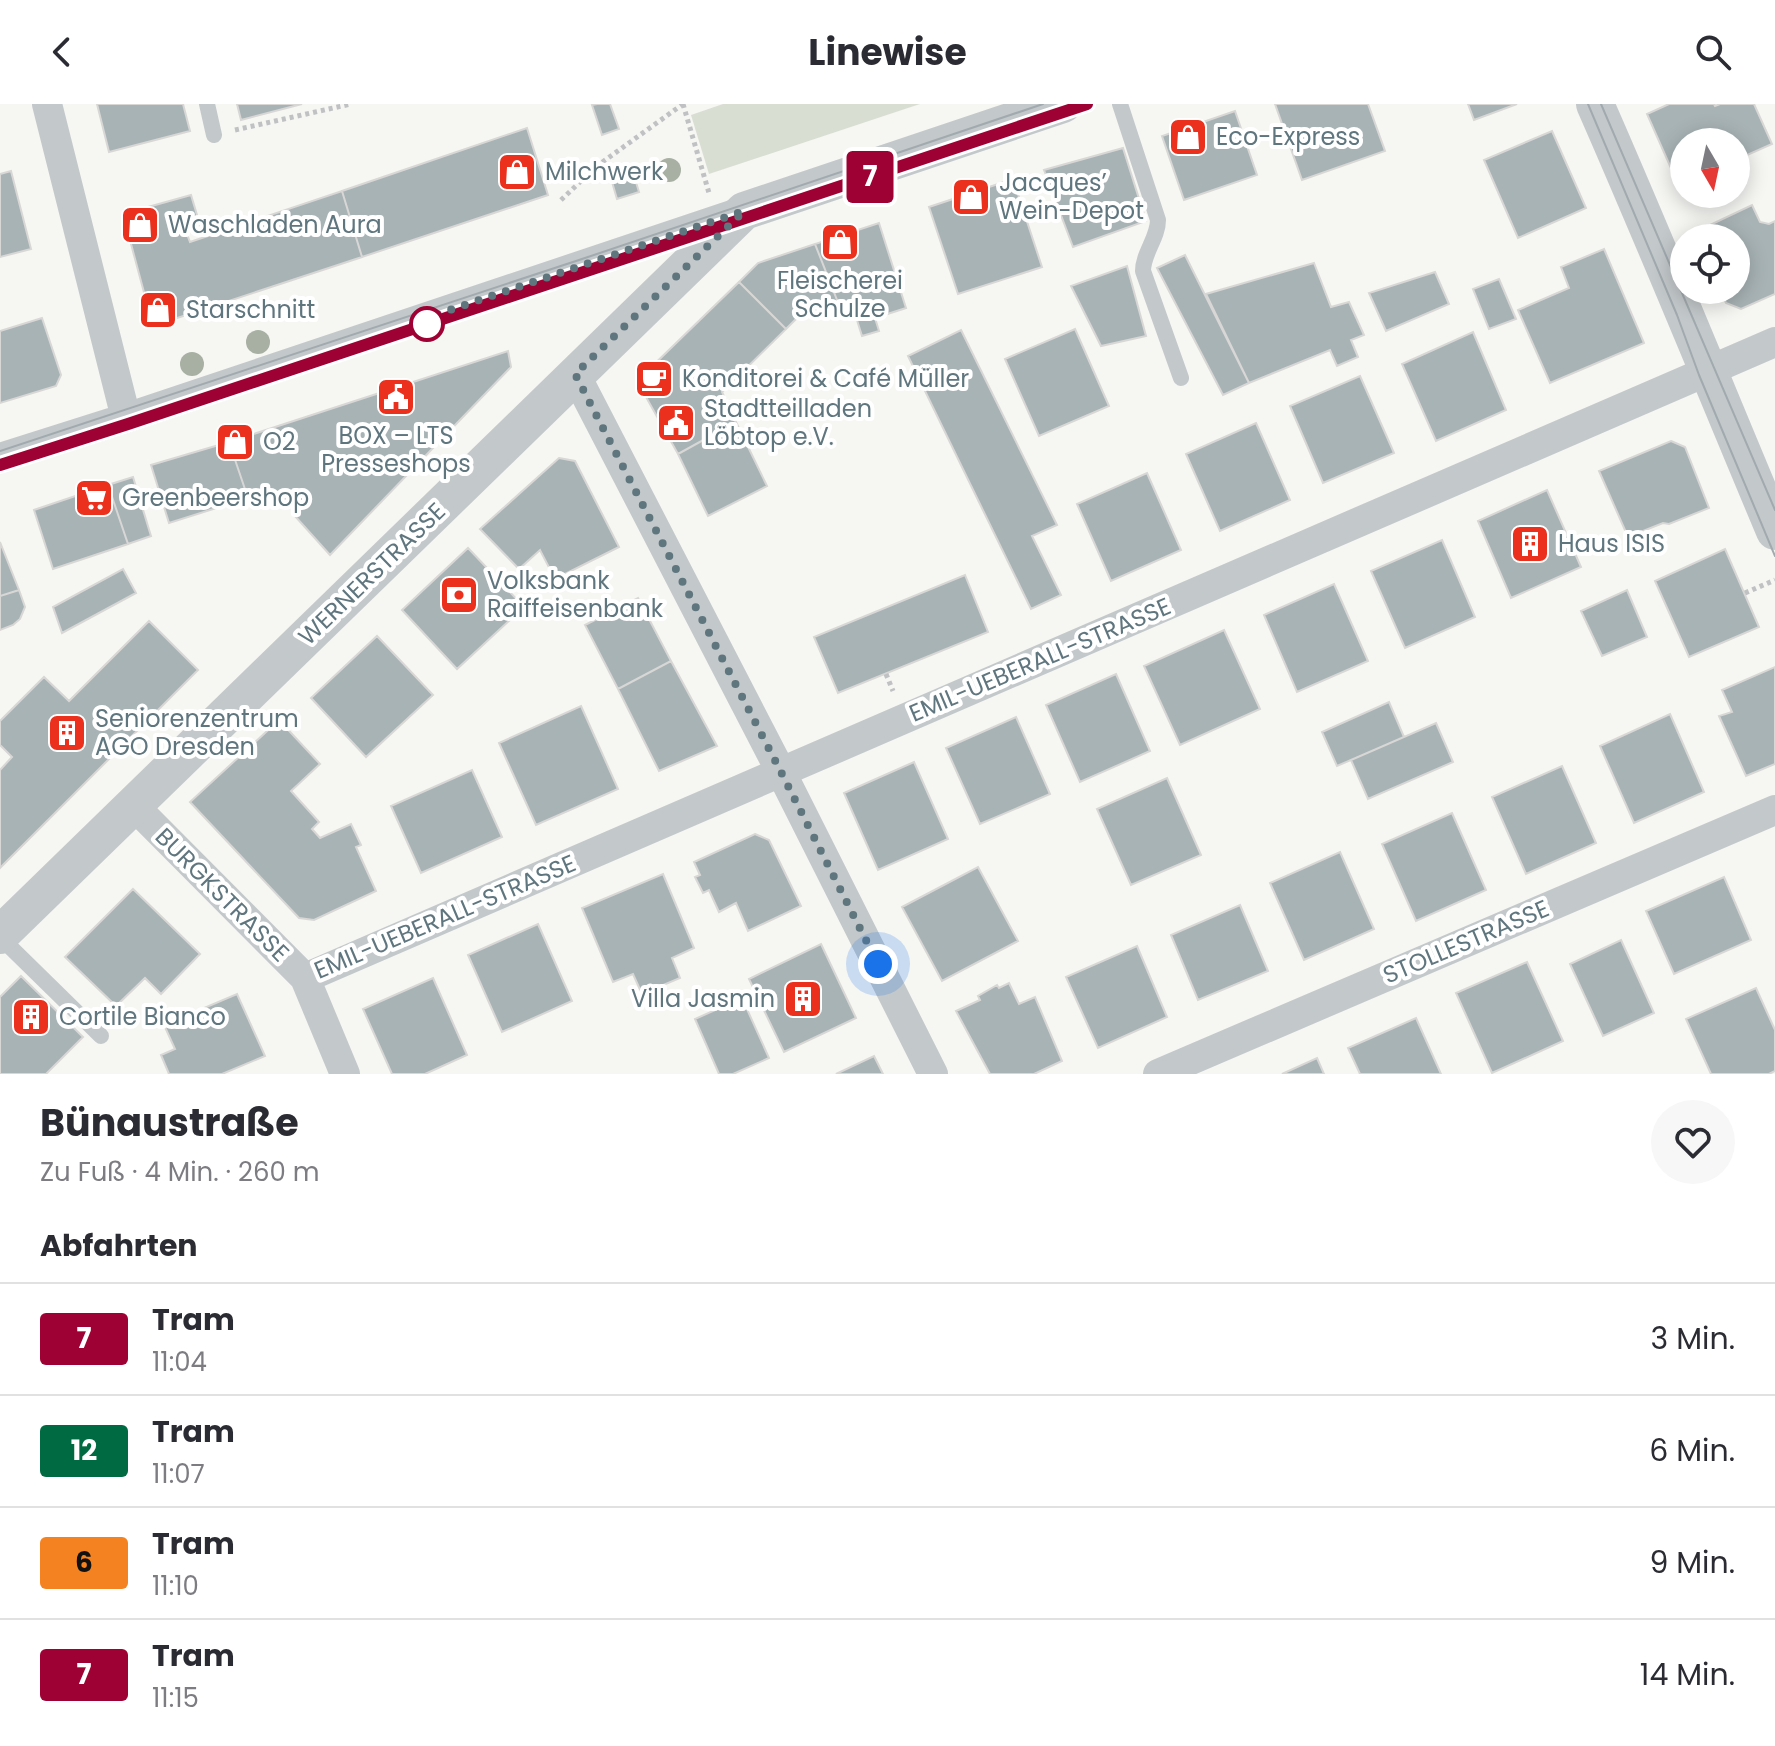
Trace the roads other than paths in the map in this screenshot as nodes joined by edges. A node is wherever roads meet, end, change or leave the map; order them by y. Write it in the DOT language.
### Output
graph roads {
  1 [pos="47,104"];
  2 [pos="207,104"];
  3 [pos="1063,104"];
  4 [pos="1120,104"];
  5 [pos="1595,104"];
  6 [pos="214,135"];
  7 [pos="744,211"];
  8 [pos="1775,342"];
  9 [pos="1707,372"];
  10 [pos="575,374"];
  11 [pos="1181,378"];
  12 [pos="126,418"];
  13 [pos="0,458"];
  14 [pos="1775,531"];
  15 [pos="781,772"];
  16 [pos="134,806"];
  17 [pos="1775,810"];
  18 [pos="0,936"];
  19 [pos="305,978"];
  20 [pos="101,1036"];
  21 [pos="345,1074"];
  22 [pos="933,1074"];
  23 [pos="1158,1074"];
  1 -- 12 [label="street"];
  2 -- 6 [label="lane"];
  3 -- 7 [label="street"];
  4 -- 11 [label="lane"];
  5 -- 9 [label="street"];
  7 -- 10 [label="street, WERNERSTRASSE"];
  7 -- 12 [label="street"];
  8 -- 9 [label="street, EMIL-UEBERALL-STRASSE"];
  9 -- 14 [label="street"];
  9 -- 15 [label="street, EMIL-UEBERALL-STRASSE"];
  10 -- 15 [label="street"];
  10 -- 16 [label="street, WERNERSTRASSE"];
  12 -- 13 [label="street"];
  15 -- 19 [label="street, EMIL-UEBERALL-STRASSE"];
  15 -- 22 [label="street"];
  16 -- 18 [label="street, WERNERSTRASSE"];
  16 -- 19 [label="street, BURGKSTRASSE"];
  17 -- 23 [label="street, STOLLESTRASSE"];
  18 -- 20 [label="lane"];
  19 -- 21 [label="street, BURGKSTRASSE"];
}
